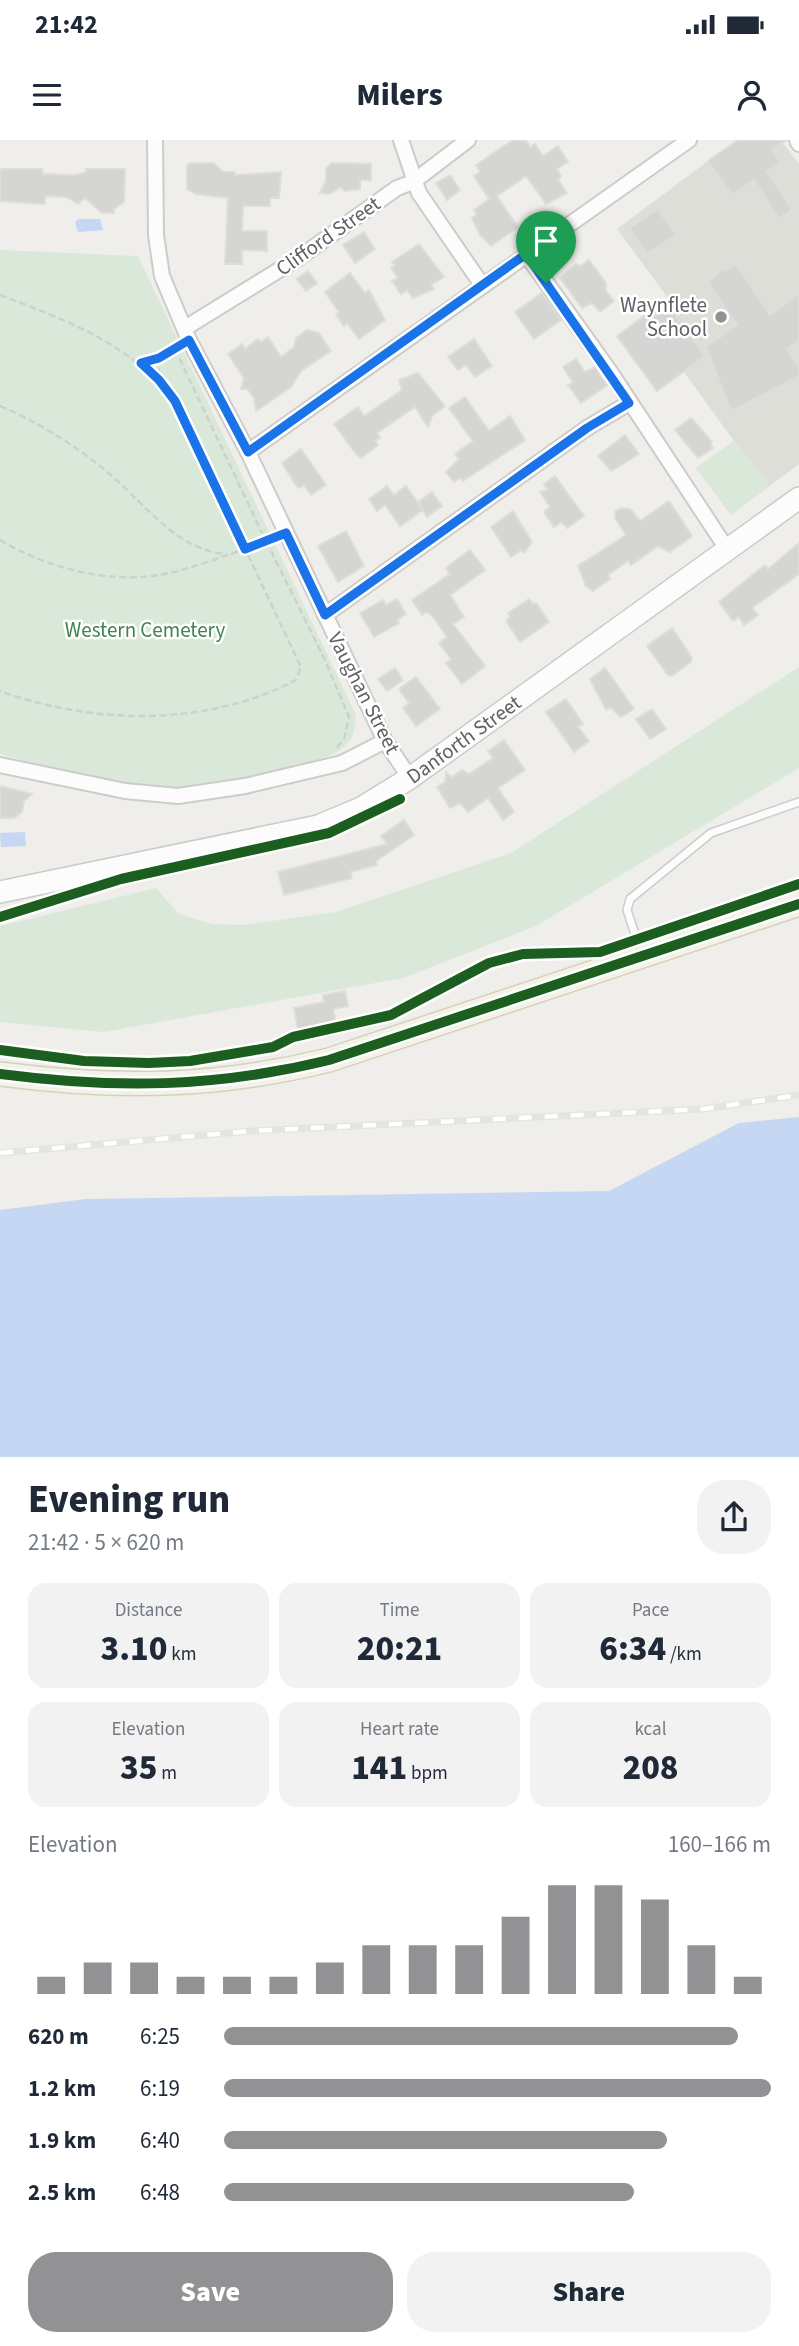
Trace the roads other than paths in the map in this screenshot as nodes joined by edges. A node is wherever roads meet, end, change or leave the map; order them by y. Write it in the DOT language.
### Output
graph roads {
  1 [pos="155,140"];
  2 [pos="401,140"];
  3 [pos="468,140"];
  4 [pos="690,140"];
  5 [pos="413,182"];
  6 [pos="526,254"];
  7 [pos="482,285"];
  8 [pos="187,334"];
  9 [pos="629,403"];
  10 [pos="248,452"];
  11 [pos="799,498"];
  12 [pos="286,533"];
  13 [pos="264,543"];
  14 [pos="727,549"];
  15 [pos="325,615"];
  16 [pos="385,741"];
  17 [pos="0,766"];
  18 [pos="410,778"];
  19 [pos="799,802"];
  20 [pos="0,892"];
  21 [pos="799,904"];
  22 [pos="642,956"];
  23 [pos="0,1074"];
  1 -- 8 [label="street, Vaughan Street"];
  2 -- 5 [label="street"];
  3 -- 5 [label="street, Clifford Street"];
  4 -- 6 [label="street"];
  5 -- 7 [label="street"];
  5 -- 8 [label="street, Clifford Street"];
  6 -- 7 [label="street"];
  6 -- 9 [label="street"];
  7 -- 10 [label="street"];
  8 -- 10 [label="street, Vaughan Street"];
  9 -- 14 [label="street"];
  9 -- 15 [label="street"];
  10 -- 12 [label="street, Vaughan Street"];
  11 -- 14 [label="street, Danforth Street"];
  12 -- 13 [label="lane"];
  12 -- 15 [label="street, Vaughan Street"];
  14 -- 18 [label="street, Danforth Street"];
  15 -- 16 [label="street, Vaughan Street"];
  16 -- 17 [label="street"];
  16 -- 18 [label="street, Vaughan Street"];
  18 -- 20 [label="street, Danforth Street"];
  19 -- 22 [label="lane"];
  21 -- 22 [label="main road"];
  22 -- 23 [label="main road"];
}
